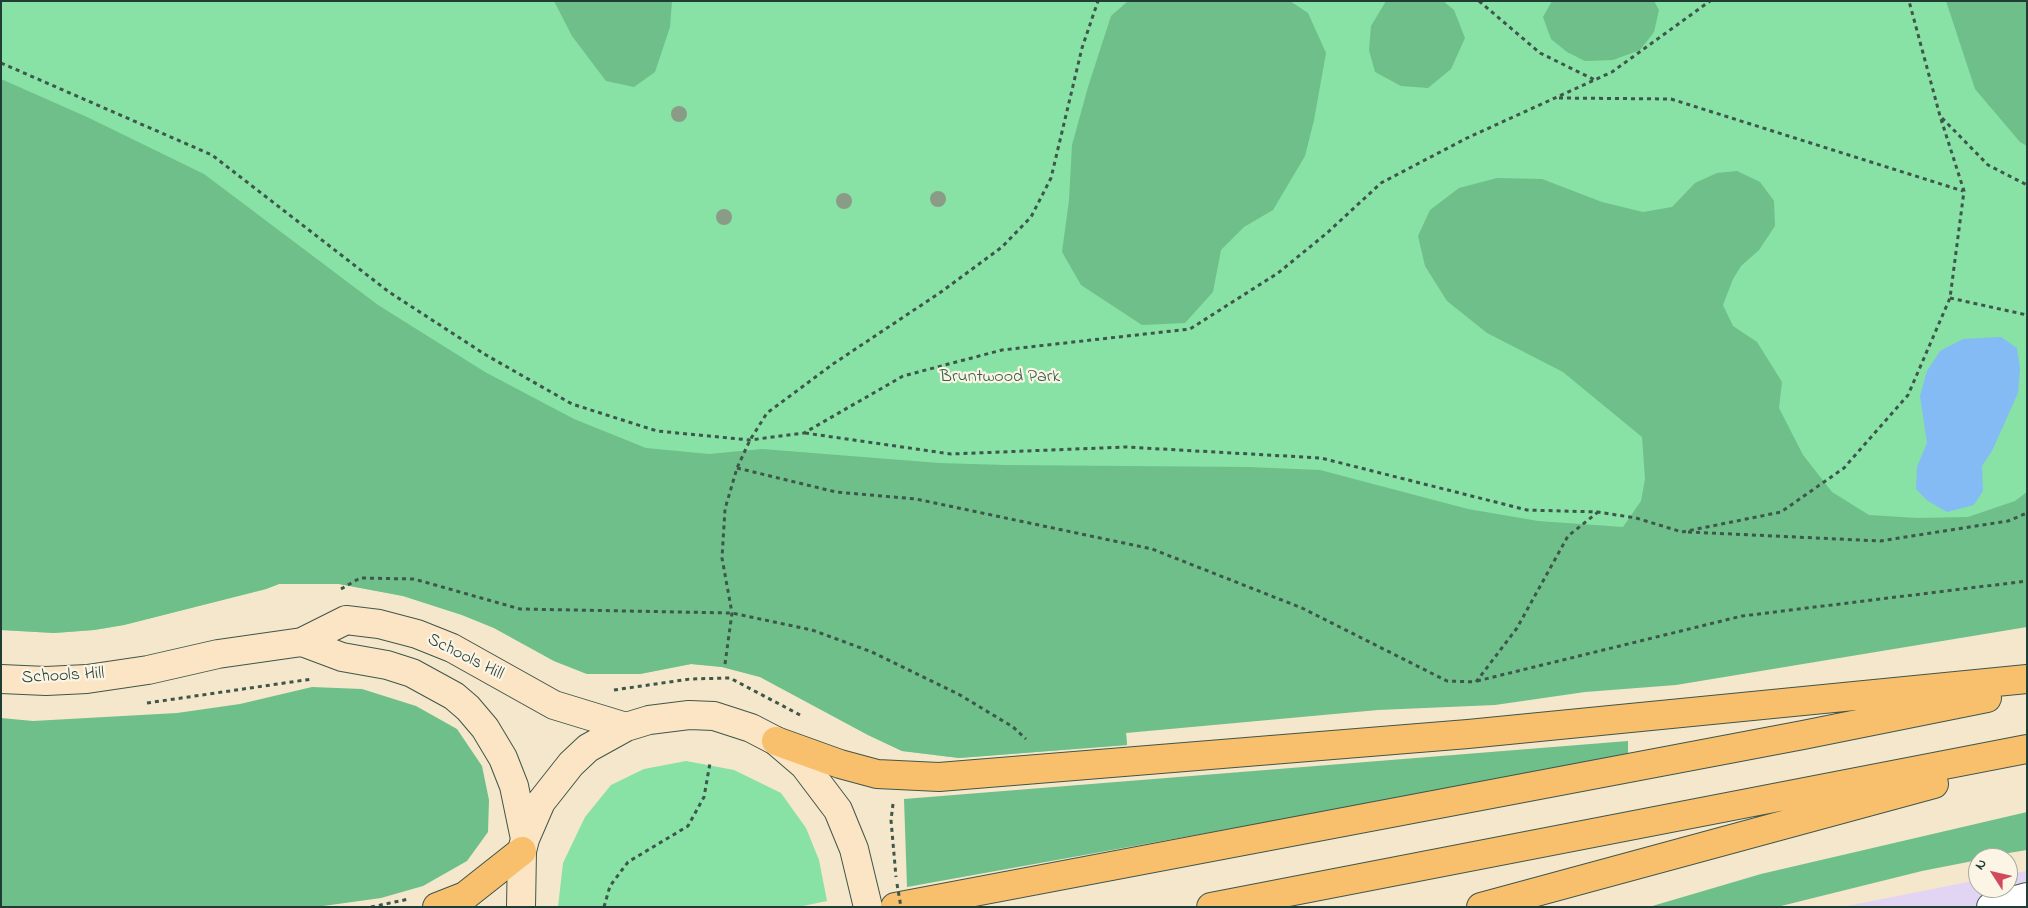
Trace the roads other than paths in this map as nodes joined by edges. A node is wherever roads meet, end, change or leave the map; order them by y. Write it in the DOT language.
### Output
graph roads {
  1 [pos="302,642"];
  2 [pos="1,679"];
  3 [pos="2027,679"];
  4 [pos="2027,690"];
  5 [pos="626,727"];
  6 [pos="776,741"];
  7 [pos="2027,749"];
  8 [pos="2027,757"];
  9 [pos="523,845"];
  10 [pos="896,895"];
  11 [pos="2027,897"];
  12 [pos="867,898"];
  13 [pos="437,907"];
  14 [pos="521,907"];
  15 [pos="1211,907"];
  16 [pos="1481,907"];
  17 [pos="1991,907"];
  1 -- 2 [label="street, Schools Hill"];
  1 -- 5 [label="street, Schools Hill"];
  1 -- 9 [label="street, Schools Hill"];
  3 -- 6 [label="highway"];
  4 -- 10 [label="highway"];
  5 -- 6 [label="street"];
  5 -- 9 [label="street"];
  6 -- 12 [label="street"];
  7 -- 15 [label="highway"];
  8 -- 16 [label="highway"];
  9 -- 13 [label="highway"];
  9 -- 14 [label="street"];
  11 -- 17 [label="street"];
}
